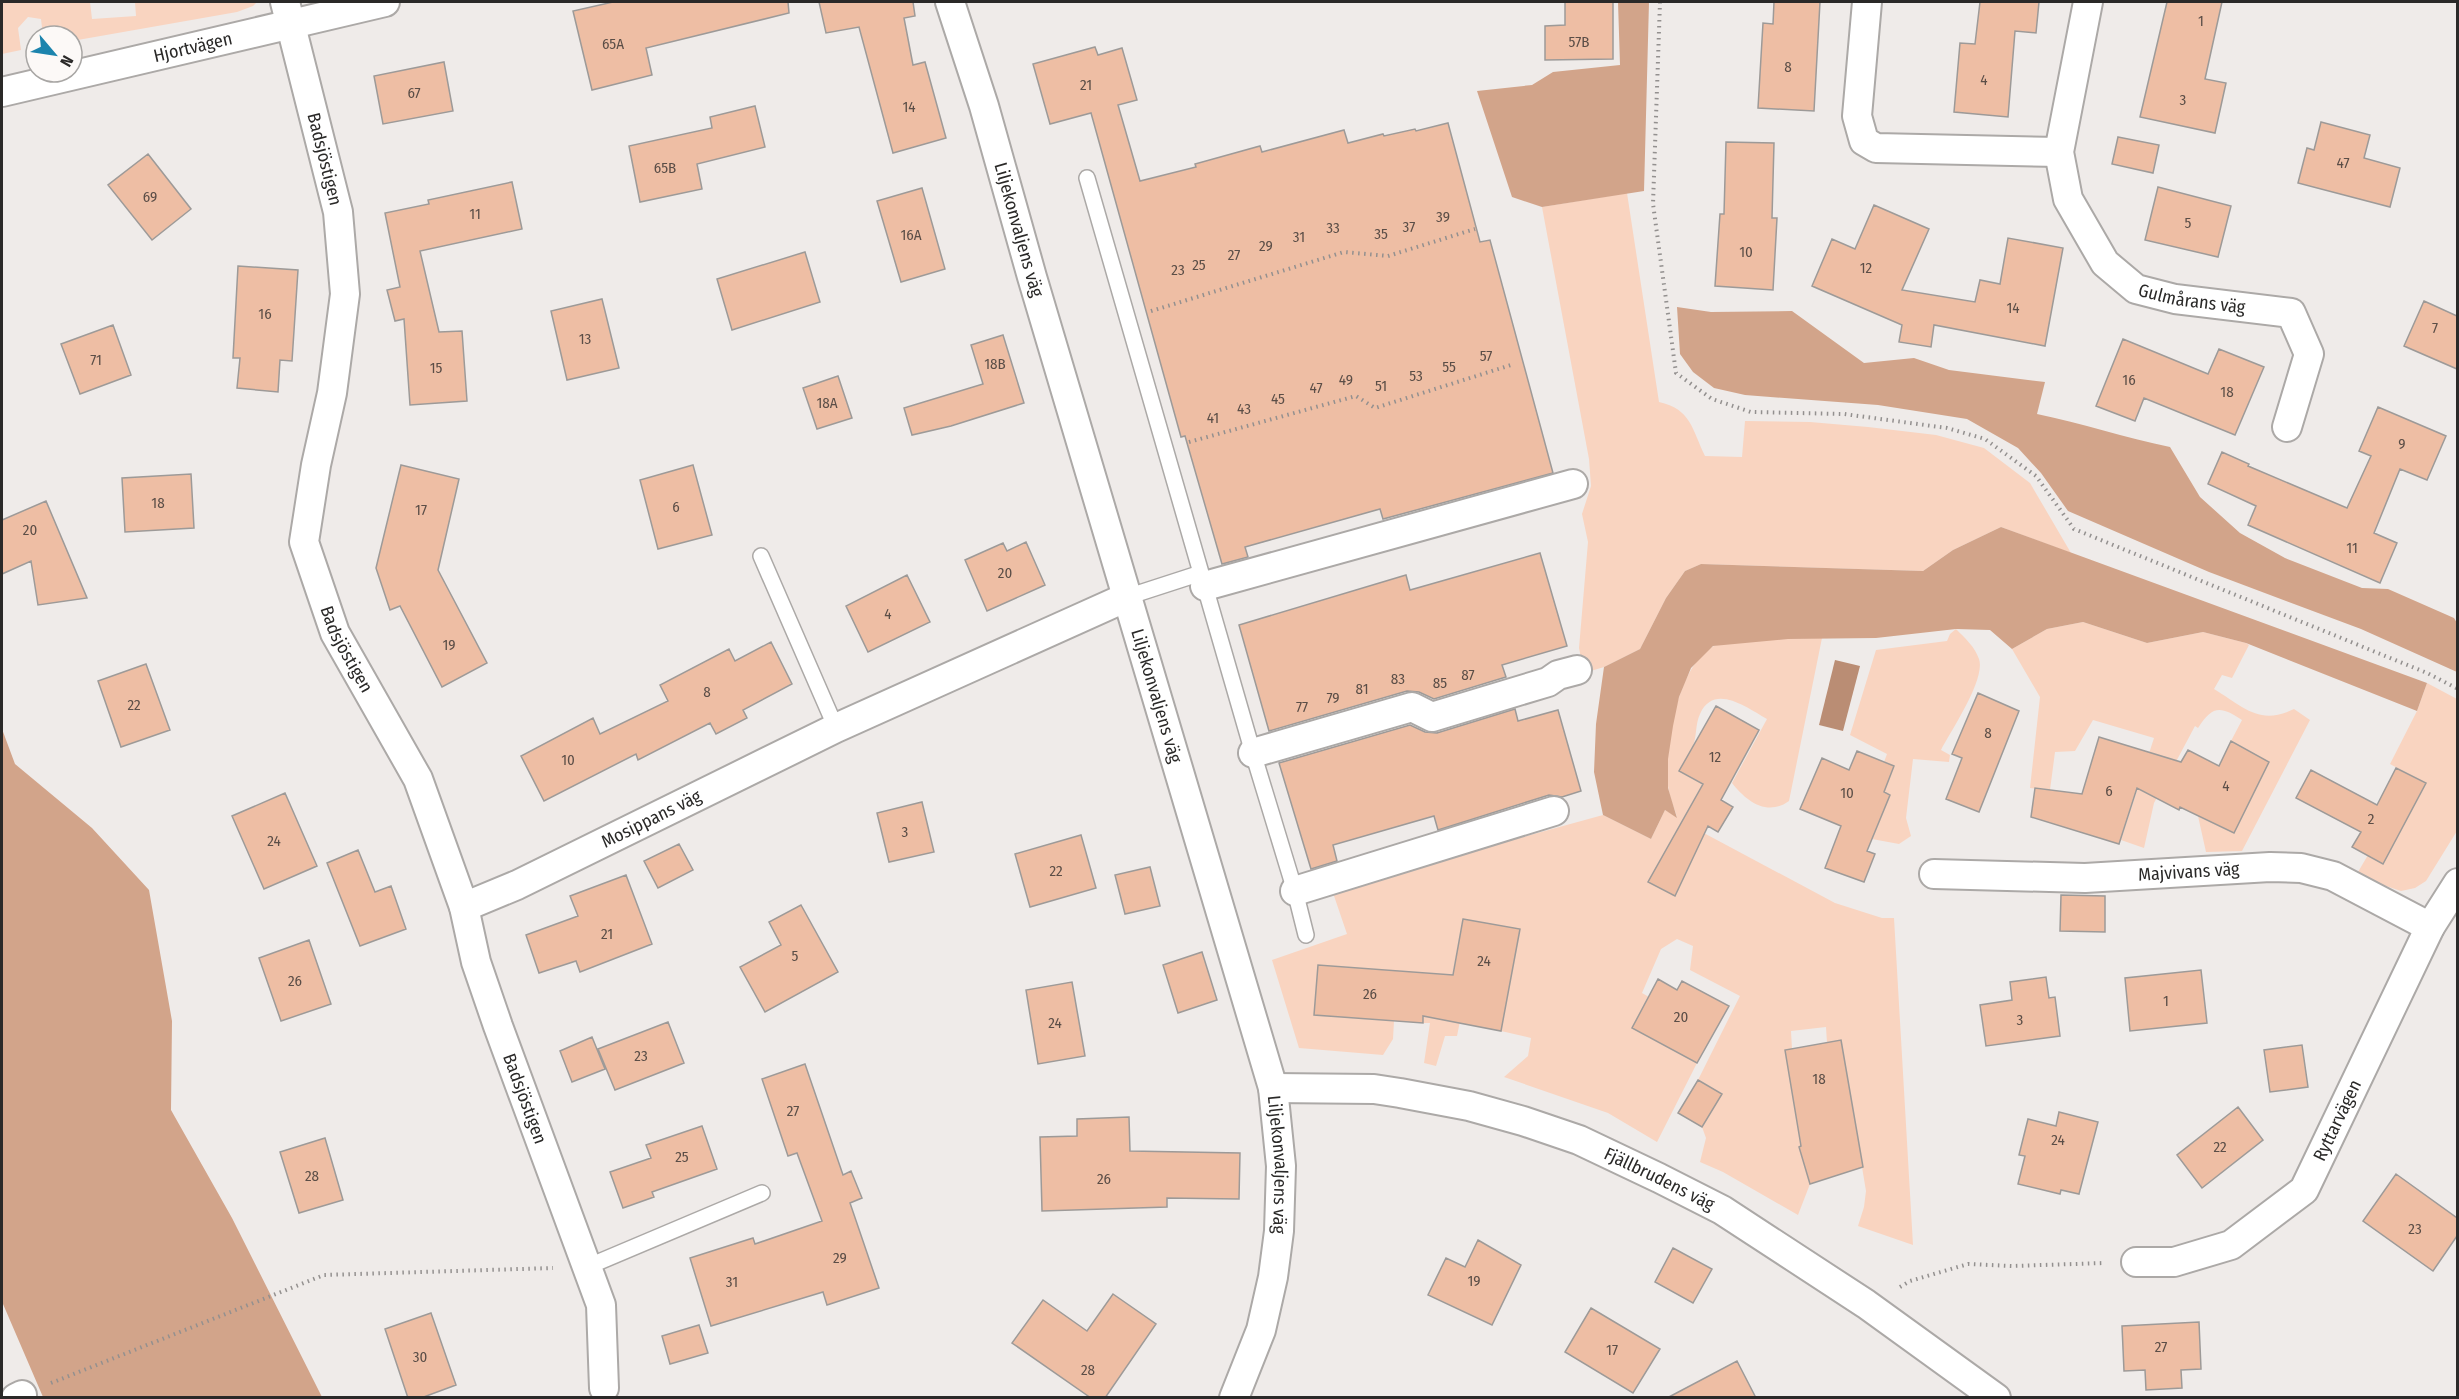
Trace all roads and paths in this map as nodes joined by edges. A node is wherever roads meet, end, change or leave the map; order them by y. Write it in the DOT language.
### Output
graph roads {
  1 [pos="385,2"];
  2 [pos="951,2"];
  3 [pos="1660,2"];
  4 [pos="1867,2"];
  5 [pos="2088,2"];
  6 [pos="288,12"];
  7 [pos="2,92"];
  8 [pos="2059,152"];
  9 [pos="1087,178"];
  10 [pos="1475,229"];
  11 [pos="1128,318"];
  12 [pos="1511,365"];
  13 [pos="2287,427"];
  14 [pos="1165,449"];
  15 [pos="1573,484"];
  16 [pos="761,555"];
  17 [pos="1203,579"];
  18 [pos="1127,597"];
  19 [pos="1577,670"];
  20 [pos="2457,689"];
  21 [pos="836,728"];
  22 [pos="1252,753"];
  23 [pos="1554,811"];
  24 [pos="1934,874"];
  25 [pos="2457,882"];
  26 [pos="1295,891"];
  27 [pos="464,907"];
  28 [pos="2430,927"];
  29 [pos="1306,935"];
  30 [pos="1273,1088"];
  31 [pos="762,1193"];
  32 [pos="2136,1262"];
  33 [pos="587,1268"];
  34 [pos="1866,1304"];
  35 [pos="604,1388"];
  36 [pos="19,1396"];
  37 [pos="1234,1398"];
  38 [pos="1996,1398"];
  1 -- 6 [label="street, Hjortvägen"];
  2 -- 18 [label="street, Liljekonvaljens väg"];
  3 -- 20 [label="path"];
  4 -- 8 [label="street"];
  5 -- 8 [label="street, Gulmårans väg"];
  6 -- 7 [label="street, Hjortvägen"];
  6 -- 27 [label="street, Badsjöstigen"];
  8 -- 13 [label="street, Gulmårans väg"];
  9 -- 11 [label="lane"];
  10 -- 11 [label="path"];
  11 -- 14 [label="lane"];
  12 -- 14 [label="path"];
  14 -- 17 [label="lane"];
  15 -- 17 [label="street"];
  16 -- 21 [label="lane"];
  17 -- 18 [label="lane"];
  17 -- 22 [label="lane"];
  18 -- 21 [label="street, Mosippans väg"];
  18 -- 30 [label="street, Liljekonvaljens väg"];
  19 -- 22 [label="street"];
  21 -- 27 [label="street, Mosippans väg"];
  22 -- 26 [label="lane"];
  23 -- 26 [label="street"];
  24 -- 28 [label="street, Majvivans väg"];
  25 -- 28 [label="street, Ryttarvägen"];
  26 -- 29 [label="lane"];
  27 -- 33 [label="street, Badsjöstigen"];
  28 -- 32 [label="street, Ryttarvägen"];
  30 -- 34 [label="street, Fjällbrudens väg"];
  30 -- 37 [label="street, Liljekonvaljens väg"];
  31 -- 33 [label="lane"];
  32 -- 34 [label="path"];
  33 -- 35 [label="street, Badsjöstigen"];
  33 -- 36 [label="path"];
  34 -- 38 [label="street, Fjällbrudens väg"];
}
